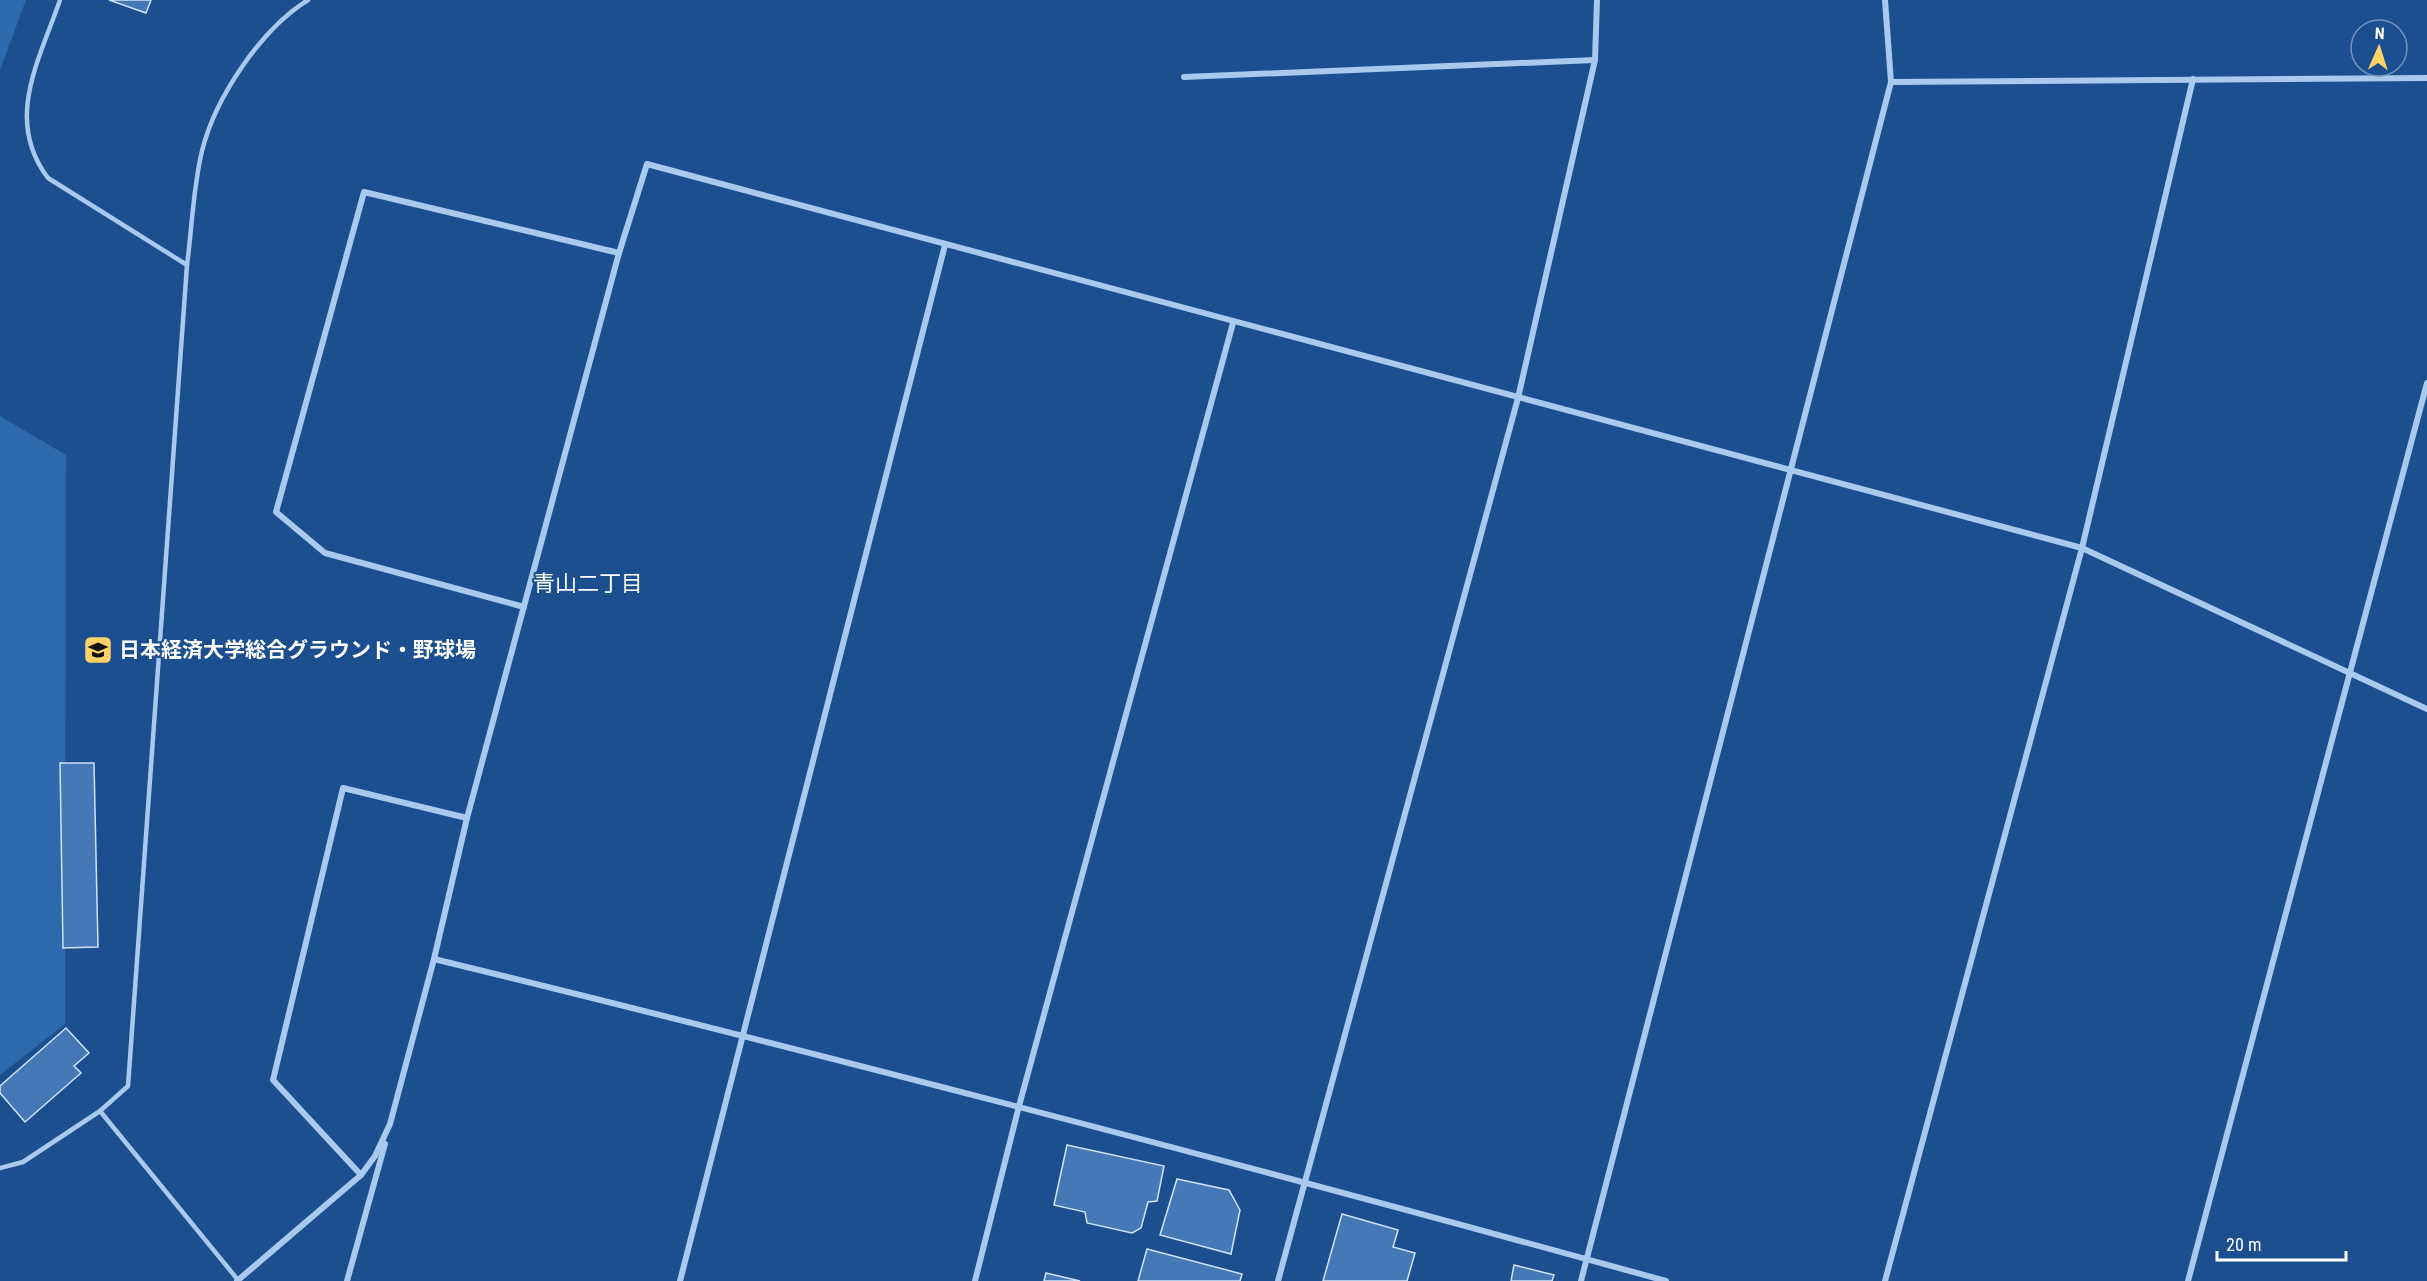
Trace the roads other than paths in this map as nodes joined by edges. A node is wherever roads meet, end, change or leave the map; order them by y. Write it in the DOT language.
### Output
graph roads {
  1 [pos="60,0"];
  2 [pos="308,0"];
  3 [pos="1598,0"];
  4 [pos="1885,0"];
  5 [pos="1595,60"];
  6 [pos="1184,78"];
  7 [pos="2427,78"];
  8 [pos="2193,79"];
  9 [pos="1891,82"];
  10 [pos="945,245"];
  11 [pos="620,253"];
  12 [pos="187,265"];
  13 [pos="1233,323"];
  14 [pos="2427,383"];
  15 [pos="1518,398"];
  16 [pos="1792,471"];
  17 [pos="2082,548"];
  18 [pos="524,607"];
  19 [pos="2351,675"];
  20 [pos="2427,710"];
  21 [pos="467,818"];
  22 [pos="434,959"];
  23 [pos="745,1035"];
  24 [pos="1019,1106"];
  25 [pos="100,1111"];
  26 [pos="390,1124"];
  27 [pos="0,1167"];
  28 [pos="361,1175"];
  29 [pos="1304,1182"];
  30 [pos="1587,1259"];
  31 [pos="238,1281"];
  32 [pos="346,1281"];
  33 [pos="680,1281"];
  34 [pos="975,1281"];
  35 [pos="1278,1281"];
  36 [pos="1581,1281"];
  37 [pos="1666,1281"];
  38 [pos="1885,1281"];
  39 [pos="2188,1281"];
  1 -- 12 [label="lane"];
  2 -- 12 [label="lane"];
  3 -- 5 [label="street"];
  4 -- 9 [label="street"];
  5 -- 6 [label="street"];
  5 -- 15 [label="street"];
  7 -- 8 [label="street"];
  8 -- 9 [label="street"];
  8 -- 17 [label="street"];
  9 -- 16 [label="street"];
  10 -- 11 [label="street"];
  10 -- 13 [label="street"];
  10 -- 23 [label="street"];
  11 -- 18 [label="street"];
  11 -- 18 [label="street"];
  12 -- 25 [label="lane"];
  13 -- 15 [label="street"];
  13 -- 24 [label="street"];
  14 -- 19 [label="street"];
  15 -- 16 [label="street"];
  15 -- 29 [label="street"];
  16 -- 17 [label="street"];
  16 -- 30 [label="street"];
  17 -- 19 [label="street"];
  17 -- 38 [label="street"];
  18 -- 21 [label="street"];
  19 -- 20 [label="street"];
  19 -- 39 [label="street"];
  21 -- 22 [label="street"];
  21 -- 28 [label="street"];
  22 -- 23 [label="street"];
  22 -- 26 [label="street"];
  23 -- 24 [label="street"];
  23 -- 33 [label="street"];
  24 -- 29 [label="street"];
  24 -- 34 [label="street"];
  25 -- 27 [label="lane"];
  25 -- 31 [label="lane"];
  26 -- 28 [label="street"];
  26 -- 32 [label="street"];
  28 -- 31 [label="street"];
  29 -- 30 [label="street"];
  29 -- 35 [label="street"];
  30 -- 36 [label="street"];
  30 -- 37 [label="street"];
}
